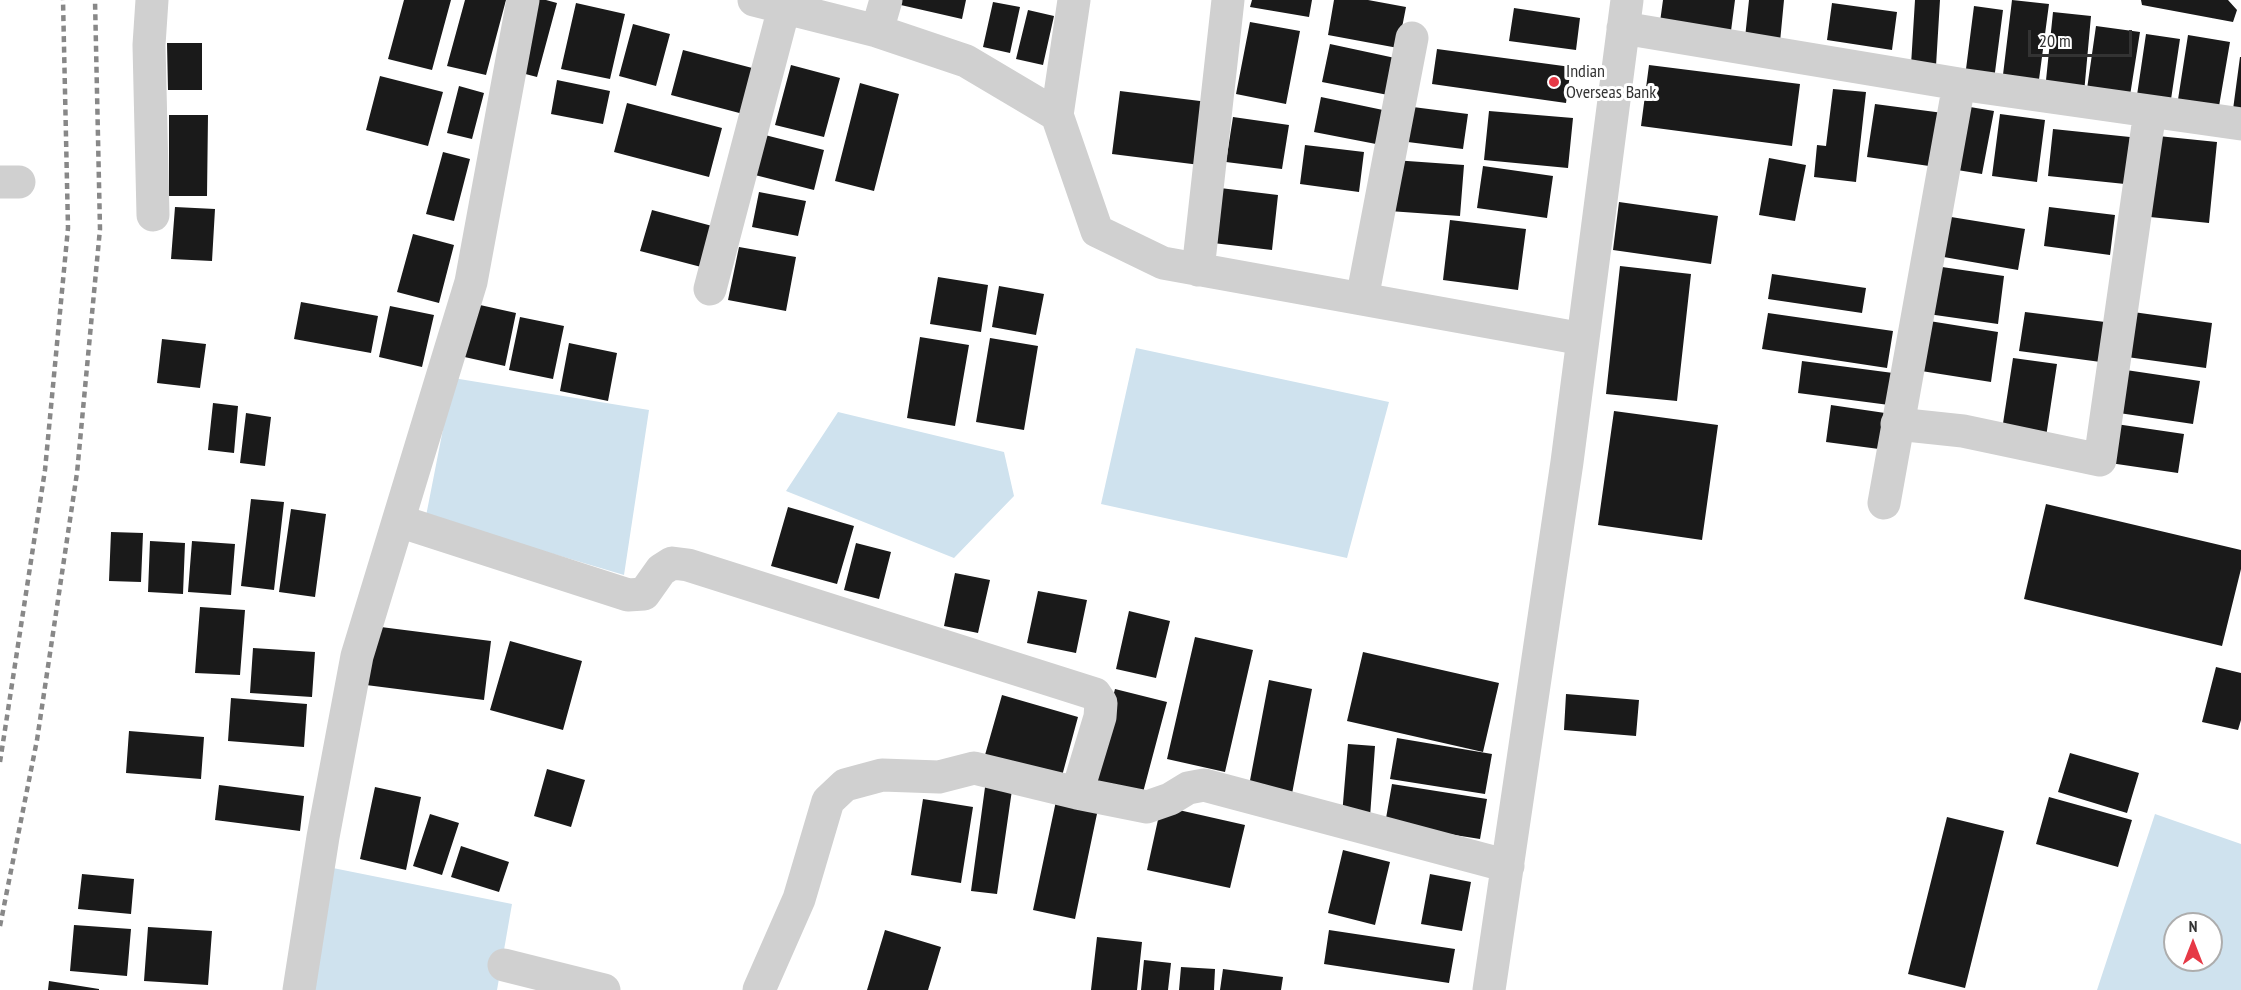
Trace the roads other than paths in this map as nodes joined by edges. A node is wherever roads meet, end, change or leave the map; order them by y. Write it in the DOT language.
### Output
graph roads {
  1 [pos="152,0"];
  2 [pos="523,0"];
  3 [pos="886,0"];
  4 [pos="1074,0"];
  5 [pos="1228,0"];
  6 [pos="769,4"];
  7 [pos="1625,14"];
  8 [pos="877,31"];
  9 [pos="1412,38"];
  10 [pos="1959,84"];
  11 [pos="2150,111"];
  12 [pos="1057,116"];
  13 [pos="2241,124"];
  14 [pos="153,215"];
  15 [pos="1198,270"];
  16 [pos="710,289"];
  17 [pos="1362,299"];
  18 [pos="1583,339"];
  19 [pos="1897,424"];
  20 [pos="1884,503"];
  21 [pos="399,521"];
  22 [pos="1077,793"];
  23 [pos="1508,866"];
  24 [pos="504,965"];
  25 [pos="299,990"];
  26 [pos="604,990"];
  27 [pos="759,990"];
  28 [pos="1489,990"];
  1 -- 14 [label="street"];
  2 -- 21 [label="street"];
  3 -- 8 [label="street"];
  4 -- 12 [label="street"];
  5 -- 15 [label="street"];
  6 -- 8 [label="street"];
  6 -- 16 [label="street"];
  7 -- 10 [label="street"];
  7 -- 18 [label="street"];
  8 -- 12 [label="street"];
  9 -- 17 [label="street"];
  10 -- 11 [label="street"];
  10 -- 19 [label="street"];
  11 -- 13 [label="street"];
  11 -- 19 [label="street"];
  12 -- 15 [label="street"];
  15 -- 17 [label="street"];
  17 -- 18 [label="street"];
  18 -- 23 [label="street"];
  19 -- 20 [label="street"];
  21 -- 22 [label="street"];
  21 -- 25 [label="street"];
  22 -- 23 [label="street"];
  22 -- 27 [label="street"];
  23 -- 28 [label="street"];
  24 -- 26 [label="street"];
}
